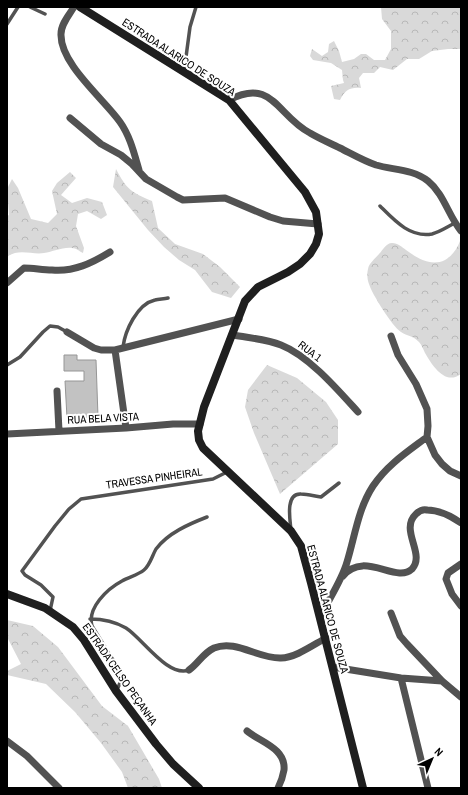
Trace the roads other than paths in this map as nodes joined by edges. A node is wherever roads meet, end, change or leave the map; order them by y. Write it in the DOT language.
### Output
graph roads {
  1 [pos="18,7"];
  2 [pos="30,7"];
  3 [pos="74,7"];
  4 [pos="80,7"];
  5 [pos="196,7"];
  6 [pos="45,14"];
  7 [pos="7,24"];
  8 [pos="184,73"];
  9 [pos="229,100"];
  10 [pos="70,118"];
  11 [pos="139,172"];
  12 [pos="380,206"];
  13 [pos="455,223"];
  14 [pos="318,224"];
  15 [pos="461,231"];
  16 [pos="110,252"];
  17 [pos="7,283"];
  18 [pos="168,298"];
  19 [pos="239,319"];
  20 [pos="67,332"];
  21 [pos="233,335"];
  22 [pos="391,336"];
  23 [pos="123,348"];
  24 [pos="115,350"];
  25 [pos="7,365"];
  26 [pos="58,392"];
  27 [pos="358,412"];
  28 [pos="200,424"];
  29 [pos="126,428"];
  30 [pos="59,431"];
  31 [pos="7,434"];
  32 [pos="427,437"];
  33 [pos="228,472"];
  34 [pos="461,476"];
  35 [pos="339,483"];
  36 [pos="208,517"];
  37 [pos="461,523"];
  38 [pos="291,531"];
  39 [pos="461,564"];
  40 [pos="337,584"];
  41 [pos="7,594"];
  42 [pos="461,606"];
  43 [pos="50,611"];
  44 [pos="391,613"];
  45 [pos="320,616"];
  46 [pos="90,619"];
  47 [pos="326,638"];
  48 [pos="333,667"];
  49 [pos="189,670"];
  50 [pos="401,678"];
  51 [pos="442,681"];
  52 [pos="116,691"];
  53 [pos="461,697"];
  54 [pos="247,731"];
  55 [pos="7,741"];
  56 [pos="59,788"];
  57 [pos="200,788"];
  58 [pos="278,788"];
  59 [pos="363,788"];
  60 [pos="428,788"];
  1 -- 7 [label="lane"];
  2 -- 6 [label="lane"];
  3 -- 11 [label="street"];
  4 -- 8 [label="main road, ESTRADA ALARICO DE SOUZA"];
  5 -- 8 [label="lane"];
  8 -- 9 [label="main road, ESTRADA ALARICO DE SOUZA"];
  9 -- 13 [label="street"];
  9 -- 14 [label="main road, ESTRADA ALARICO DE SOUZA"];
  10 -- 11 [label="street"];
  11 -- 14 [label="street"];
  12 -- 13 [label="lane"];
  13 -- 15 [label="street"];
  14 -- 19 [label="main road, ESTRADA ALARICO DE SOUZA"];
  16 -- 17 [label="street"];
  18 -- 23 [label="lane"];
  19 -- 21 [label="main road, ESTRADA ALARICO DE SOUZA"];
  19 -- 23 [label="street"];
  20 -- 24 [label="street"];
  20 -- 25 [label="lane"];
  21 -- 27 [label="street, RUA 1"];
  21 -- 28 [label="main road, ESTRADA ALARICO DE SOUZA"];
  22 -- 32 [label="street"];
  23 -- 24 [label="street"];
  24 -- 29 [label="street"];
  26 -- 30 [label="street"];
  28 -- 29 [label="street, RUA BELA VISTA"];
  28 -- 33 [label="main road, ESTRADA ALARICO DE SOUZA"];
  29 -- 30 [label="street, RUA BELA VISTA"];
  30 -- 31 [label="street, RUA BELA VISTA"];
  32 -- 34 [label="street"];
  32 -- 40 [label="street"];
  33 -- 38 [label="main road, ESTRADA ALARICO DE SOUZA"];
  33 -- 43 [label="lane, TRAVESSA PINHEIRAL"];
  35 -- 38 [label="lane"];
  36 -- 46 [label="lane"];
  37 -- 40 [label="street"];
  38 -- 45 [label="main road, ESTRADA ALARICO DE SOUZA"];
  39 -- 42 [label="street"];
  40 -- 45 [label="street"];
  41 -- 43 [label="main road, ESTRADA CELSO PEÇANHA"];
  43 -- 52 [label="main road, ESTRADA CELSO PEÇANHA"];
  44 -- 51 [label="street"];
  45 -- 47 [label="main road, ESTRADA ALARICO DE SOUZA"];
  46 -- 49 [label="lane"];
  46 -- 52 [label="lane"];
  47 -- 48 [label="main road, ESTRADA ALARICO DE SOUZA"];
  47 -- 49 [label="street"];
  48 -- 50 [label="street"];
  48 -- 59 [label="main road, ESTRADA ALARICO DE SOUZA"];
  50 -- 51 [label="street"];
  50 -- 60 [label="street"];
  51 -- 53 [label="street"];
  52 -- 57 [label="main road, ESTRADA CELSO PEÇANHA"];
  54 -- 58 [label="street"];
  55 -- 56 [label="street"];
}
